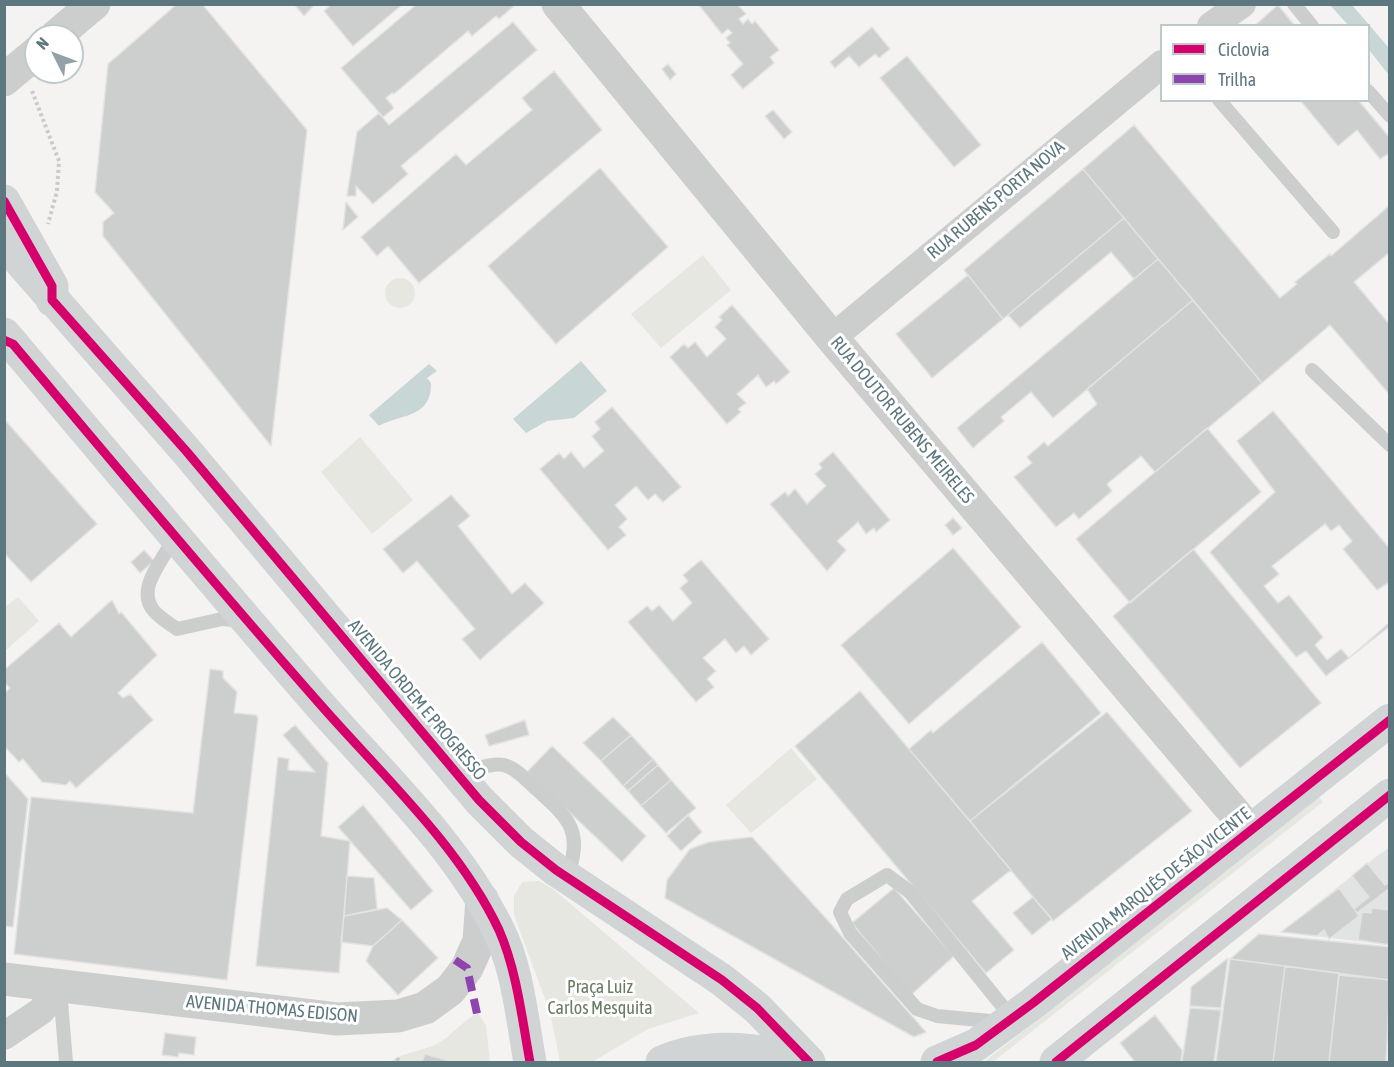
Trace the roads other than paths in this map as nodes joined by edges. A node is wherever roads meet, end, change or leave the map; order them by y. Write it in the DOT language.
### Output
graph roads {
  1 [pos="94,4"];
  2 [pos="558,4"];
  3 [pos="1242,4"];
  4 [pos="1294,4"];
  5 [pos="71,24"];
  6 [pos="1214,24"];
  7 [pos="1310,24"];
  8 [pos="1160,65"];
  9 [pos="1370,93"];
  10 [pos="1221,102"];
  11 [pos="1389,116"];
  12 [pos="4,201"];
  13 [pos="1333,232"];
  14 [pos="4,243"];
  15 [pos="52,300"];
  16 [pos="832,338"];
  17 [pos="7,339"];
  18 [pos="1312,370"];
  19 [pos="1389,445"];
  20 [pos="174,535"];
  21 [pos="248,622"];
  22 [pos="1389,720"];
  23 [pos="457,773"];
  24 [pos="1389,795"];
  25 [pos="1250,831"];
  26 [pos="567,878"];
  27 [pos="482,899"];
  28 [pos="4,979"];
  29 [pos="60,987"];
  30 [pos="1009,1021"];
  31 [pos="4,1036"];
  32 [pos="66,1062"];
  33 [pos="530,1062"];
  34 [pos="662,1062"];
  35 [pos="793,1062"];
  36 [pos="809,1062"];
  37 [pos="937,1062"];
  38 [pos="1056,1062"];
  1 -- 5 [label="street"];
  2 -- 16 [label="street, RUA DOUTOR RUBENS MEIRELES"];
  3 -- 6 [label="street"];
  4 -- 7 [label="lane"];
  8 -- 16 [label="street, RUA RUBENS PORTA NOVA"];
  9 -- 11 [label="lane"];
  10 -- 13 [label="lane"];
  12 -- 15 [label="main road"];
  14 -- 15 [label="main road, AVENIDA ORDEM E PROGRESSO"];
  15 -- 23 [label="main road, AVENIDA ORDEM E PROGRESSO"];
  16 -- 25 [label="street, RUA DOUTOR RUBENS MEIRELES"];
  17 -- 20 [label="main road"];
  18 -- 19 [label="lane"];
  20 -- 21 [label="main road"];
  20 -- 21 [label="lane"];
  21 -- 27 [label="main road"];
  22 -- 25 [label="main road, AVENIDA MARQUÊS DE SÃO VICENTE"];
  23 -- 26 [label="main road, AVENIDA ORDEM E PROGRESSO"];
  23 -- 26 [label="lane"];
  24 -- 38 [label="main road"];
  25 -- 30 [label="main road, AVENIDA MARQUÊS DE SÃO VICENTE"];
  26 -- 36 [label="main road, AVENIDA ORDEM E PROGRESSO"];
  27 -- 29 [label="street, AVENIDA THOMAS EDISON"];
  27 -- 33 [label="main road"];
  28 -- 29 [label="street, AVENIDA THOMAS EDISON"];
  29 -- 31 [label="street"];
  29 -- 32 [label="lane"];
  30 -- 30 [label="lane"];
  30 -- 37 [label="main road, AVENIDA MARQUÊS DE SÃO VICENTE"];
  34 -- 35 [label="main road"];
}
